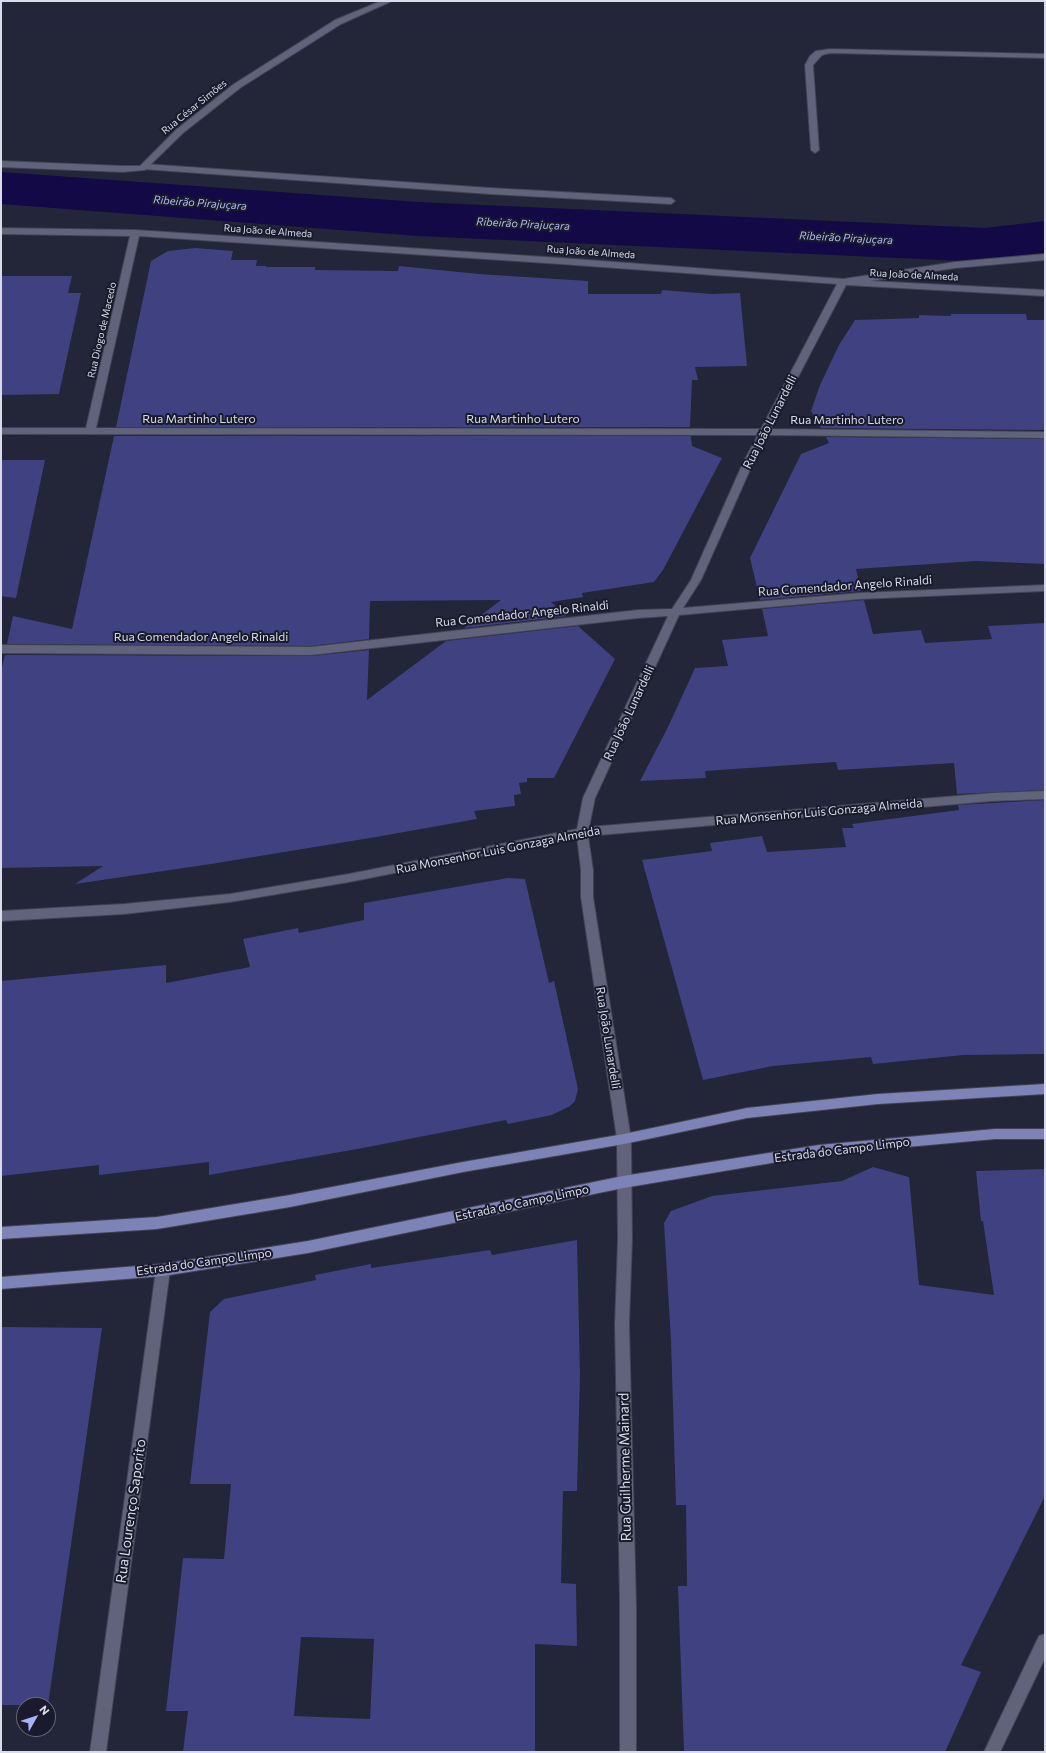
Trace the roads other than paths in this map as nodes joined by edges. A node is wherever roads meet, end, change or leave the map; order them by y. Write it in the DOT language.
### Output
graph roads {
  1 [pos="388,1"];
  2 [pos="1045,56"];
  3 [pos="815,150"];
  4 [pos="1,164"];
  5 [pos="145,167"];
  6 [pos="671,202"];
  7 [pos="1,231"];
  8 [pos="135,233"];
  9 [pos="1045,257"];
  10 [pos="843,282"];
  11 [pos="1045,294"];
  12 [pos="1,432"];
  13 [pos="90,432"];
  14 [pos="763,433"];
  15 [pos="1045,434"];
  16 [pos="1045,588"];
  17 [pos="675,612"];
  18 [pos="1,649"];
  19 [pos="1045,796"];
  20 [pos="582,832"];
  21 [pos="1,916"];
  22 [pos="1045,1089"];
  23 [pos="1045,1134"];
  24 [pos="624,1139"];
  25 [pos="623,1182"];
  26 [pos="1,1233"];
  27 [pos="163,1270"];
  28 [pos="1,1283"];
  29 [pos="1045,1641"];
  30 [pos="98,1752"];
  31 [pos="628,1752"];
  32 [pos="992,1752"];
  1 -- 5 [label="street, Rua César Simões"];
  2 -- 3 [label="street"];
  4 -- 5 [label="street"];
  5 -- 6 [label="street"];
  7 -- 8 [label="street, Rua João de Almeda"];
  8 -- 10 [label="street, Rua João de Almeda"];
  8 -- 13 [label="street, Rua Diogo de Macedo"];
  9 -- 10 [label="street"];
  10 -- 11 [label="street, Rua João de Almeda"];
  10 -- 14 [label="street, Rua João Lunardelli"];
  12 -- 13 [label="street, Rua Martinho Lutero"];
  13 -- 14 [label="street, Rua Martinho Lutero"];
  14 -- 15 [label="street, Rua Martinho Lutero"];
  14 -- 17 [label="street, Rua João Lunardelli"];
  16 -- 17 [label="street, Rua Comendador Angelo Rinaldi"];
  17 -- 18 [label="street, Rua Comendador Angelo Rinaldi"];
  17 -- 20 [label="street, Rua João Lunardelli"];
  19 -- 20 [label="street, Rua Monsenhor Luis Gonzaga Almeida"];
  20 -- 21 [label="street, Rua Monsenhor Luis Gonzaga Almeida"];
  20 -- 24 [label="street, Rua João Lunardelli"];
  22 -- 24 [label="main road"];
  23 -- 25 [label="main road, Estrada do Campo Limpo"];
  24 -- 25 [label="street, Rua João Lunardelli"];
  24 -- 26 [label="main road"];
  25 -- 27 [label="main road, Estrada do Campo Limpo"];
  25 -- 31 [label="street, Rua Guilherme Mainard"];
  27 -- 28 [label="main road, Estrada do Campo Limpo"];
  27 -- 30 [label="street, Rua Lourenço Saporito"];
  29 -- 32 [label="street"];
}
